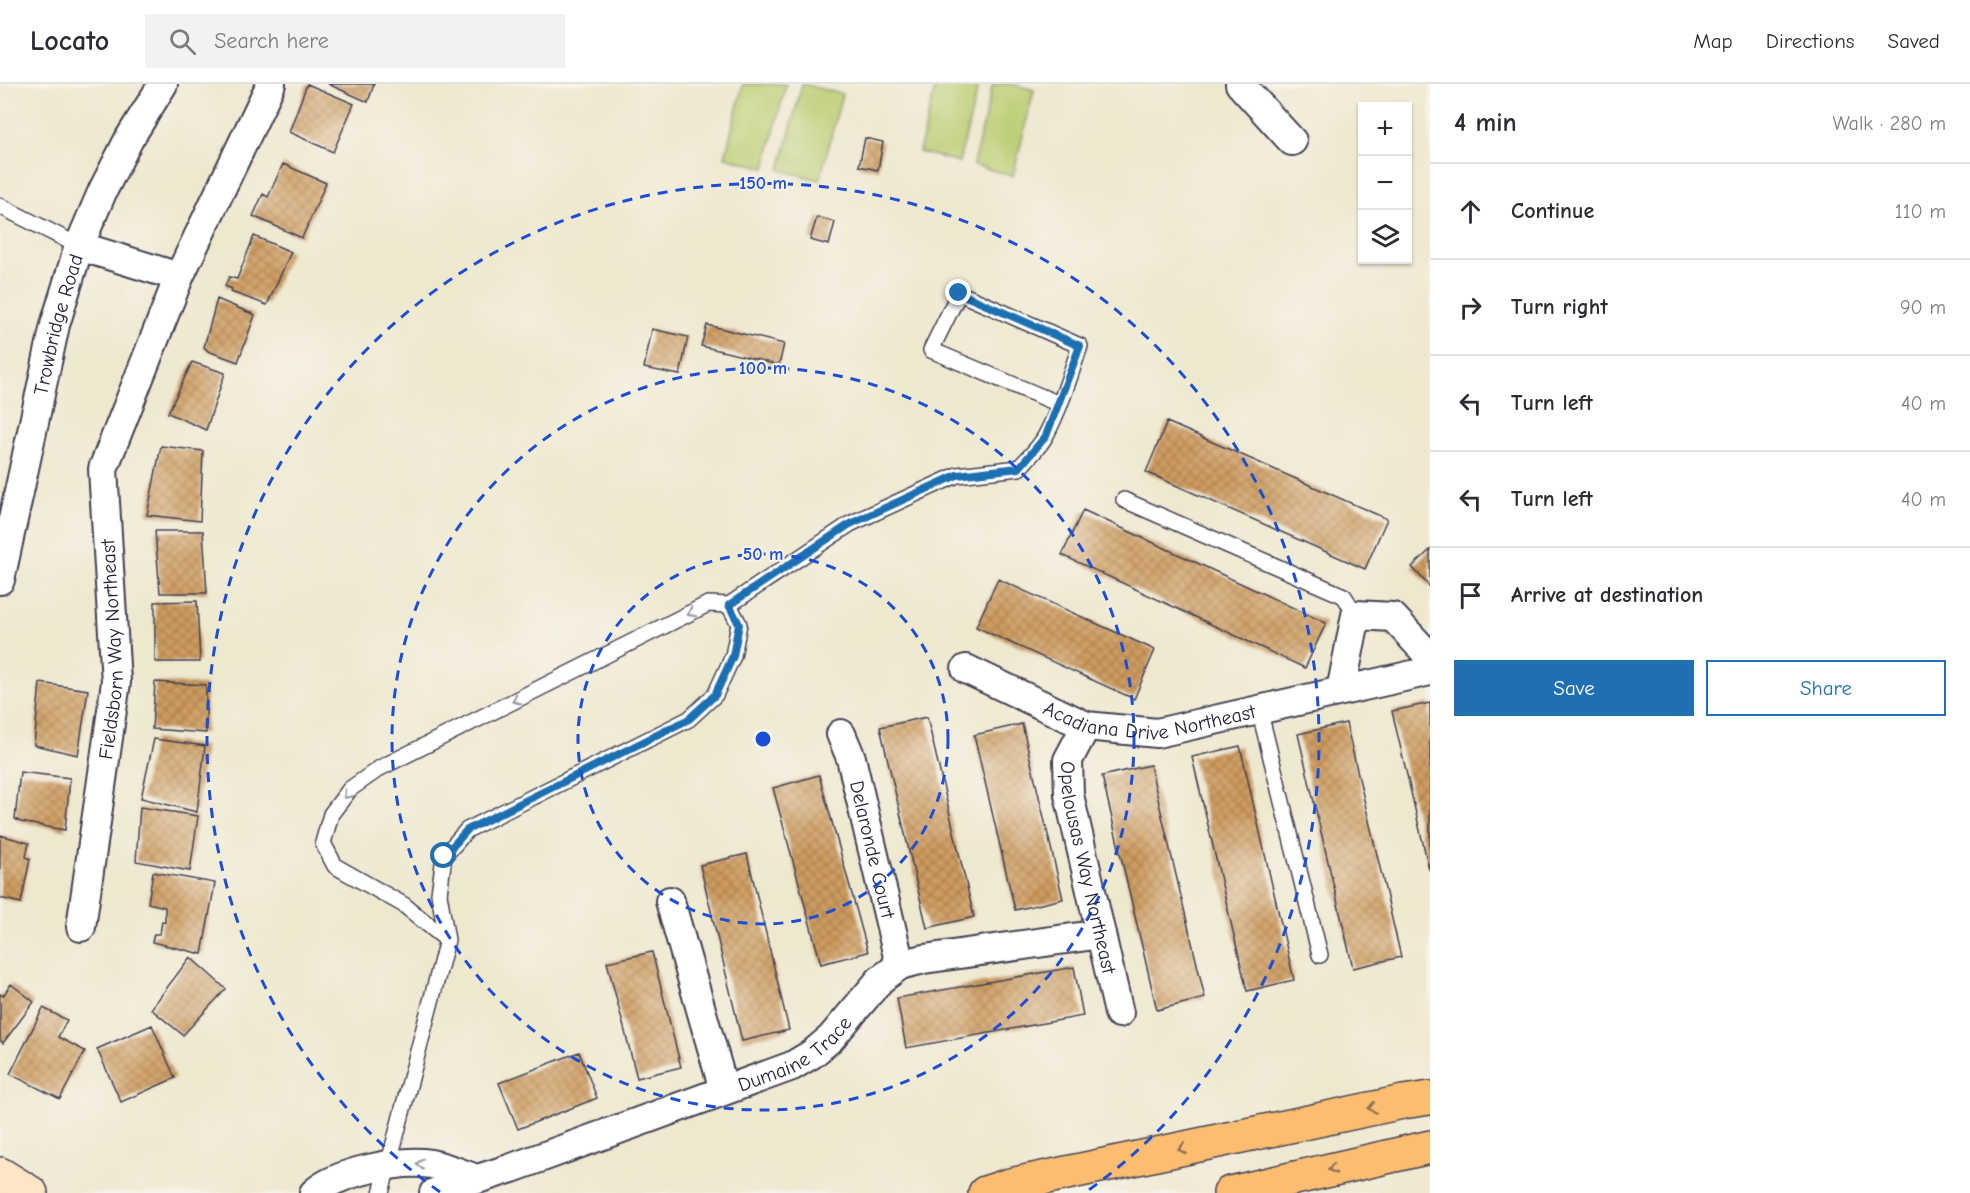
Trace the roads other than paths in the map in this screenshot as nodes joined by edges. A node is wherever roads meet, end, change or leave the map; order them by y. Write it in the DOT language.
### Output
graph roads {
  1 [pos="163,84"];
  2 [pos="271,84"];
  3 [pos="1240,84"];
  4 [pos="1292,141"];
  5 [pos="0,206"];
  6 [pos="80,246"];
  7 [pos="179,277"];
  8 [pos="1059,404"];
  9 [pos="1124,500"];
  10 [pos="0,580"];
  11 [pos="729,605"];
  12 [pos="1356,615"];
  13 [pos="1430,657"];
  14 [pos="966,669"];
  15 [pos="1430,671"];
  16 [pos="1341,691"];
  17 [pos="1259,710"];
  18 [pos="1086,726"];
  19 [pos="841,734"];
  20 [pos="670,901"];
  21 [pos="81,927"];
  22 [pos="1101,934"];
  23 [pos="447,940"];
  24 [pos="1320,955"];
  25 [pos="900,965"];
  26 [pos="1119,1013"];
  27 [pos="724,1090"];
  28 [pos="1430,1098"];
  29 [pos="1430,1147"];
  30 [pos="0,1174"];
  31 [pos="476,1179"];
  32 [pos="384,1180"];
  33 [pos="31,1193"];
  34 [pos="314,1193"];
  35 [pos="434,1193"];
  36 [pos="985,1193"];
  37 [pos="1230,1193"];
  1 -- 6 [label="street, Trowbridge Road"];
  2 -- 7 [label="street, Fieldsborn Way Northeast"];
  3 -- 4 [label="street"];
  5 -- 6 [label="lane"];
  6 -- 7 [label="street"];
  6 -- 10 [label="street, Trowbridge Road"];
  7 -- 21 [label="street, Fieldsborn Way Northeast"];
  8 -- 8 [label="lane"];
  8 -- 11 [label="lane"];
  9 -- 12 [label="lane"];
  11 -- 23 [label="lane"];
  11 -- 23 [label="lane, one-way"];
  12 -- 13 [label="street"];
  12 -- 16 [label="street"];
  14 -- 18 [label="street, Acadiana Drive Northeast"];
  15 -- 16 [label="street, Acadiana Drive Northeast"];
  16 -- 17 [label="street, Acadiana Drive Northeast"];
  17 -- 18 [label="street, Acadiana Drive Northeast"];
  17 -- 24 [label="lane"];
  18 -- 22 [label="street, Opelousas Way Northeast"];
  19 -- 25 [label="street, Delaronde Court"];
  20 -- 27 [label="street"];
  22 -- 25 [label="street, Dumaine Trace"];
  22 -- 26 [label="street, Opelousas Way Northeast"];
  23 -- 32 [label="lane"];
  25 -- 27 [label="street, Dumaine Trace"];
  27 -- 31 [label="street, Dumaine Trace"];
  28 -- 36 [label="highway, one-way"];
  29 -- 37 [label="highway, one-way"];
  30 -- 33 [label="street"];
  31 -- 32 [label="street, one-way"];
  31 -- 35 [label="street, Dumaine Trace"];
  32 -- 34 [label="street"];
}
